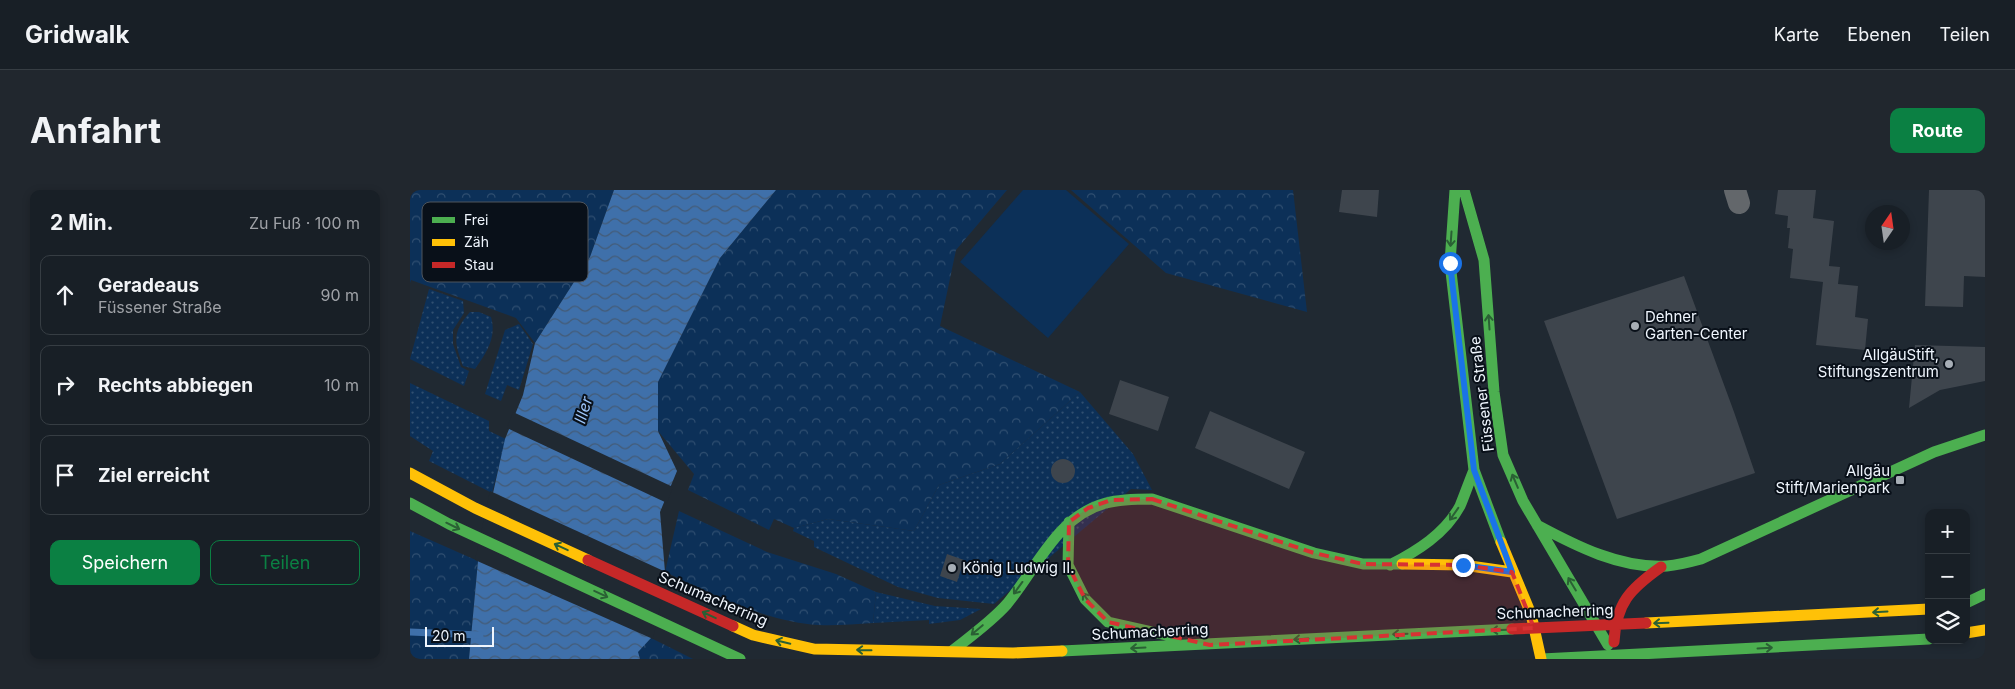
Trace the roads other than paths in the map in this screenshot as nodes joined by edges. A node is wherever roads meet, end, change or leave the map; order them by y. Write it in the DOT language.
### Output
graph roads {
  1 [pos="1455,190"];
  2 [pos="1464,190"];
  3 [pos="1985,435"];
  4 [pos="1961,442"];
  5 [pos="1985,443"];
  6 [pos="1474,470"];
  7 [pos="410,473"];
  8 [pos="410,503"];
  9 [pos="1069,522"];
  10 [pos="1537,525"];
  11 [pos="1389,565"];
  12 [pos="1661,566"];
  13 [pos="1512,572"];
  14 [pos="1985,594"];
  15 [pos="1970,602"];
  16 [pos="1970,604"];
  17 [pos="1985,604"];
  18 [pos="1925,609"];
  19 [pos="1985,630"];
  20 [pos="1970,632"];
  21 [pos="1925,639"];
  22 [pos="1210,645"];
  23 [pos="952,651"];
  24 [pos="1615,658"];
  25 [pos="740,659"];
  26 [pos="1542,659"];
  1 -- 6 [label="main road, Füssener Straße, one-way"];
  10 -- 2 [label="main road, Füssener Straße, one-way"];
  3 -- 4 [label="main road"];
  4 -- 5 [label="main road"];
  4 -- 12 [label="main road"];
  6 -- 11 [label="main road, one-way"];
  6 -- 13 [label="main road, Füssener Straße"];
  23 -- 7 [label="main road, Schumacherring, one-way"];
  8 -- 25 [label="main road, one-way"];
  9 -- 11 [label="main road"];
  22 -- 9 [label="main road, one-way"];
  9 -- 23 [label="main road, one-way"];
  10 -- 12 [label="main road"];
  24 -- 10 [label="main road, Füssener Straße, one-way"];
  11 -- 13 [label="main road"];
  12 -- 24 [label="main road"];
  13 -- 26 [label="main road, Füssener Straße"];
  14 -- 15 [label="main road"];
  16 -- 17 [label="main road"];
  18 -- 22 [label="main road, Schumacherring, one-way"];
  19 -- 20 [label="main road"];
  26 -- 21 [label="main road, one-way"];
  22 -- 23 [label="main road, Schumacherring, one-way"];
}
